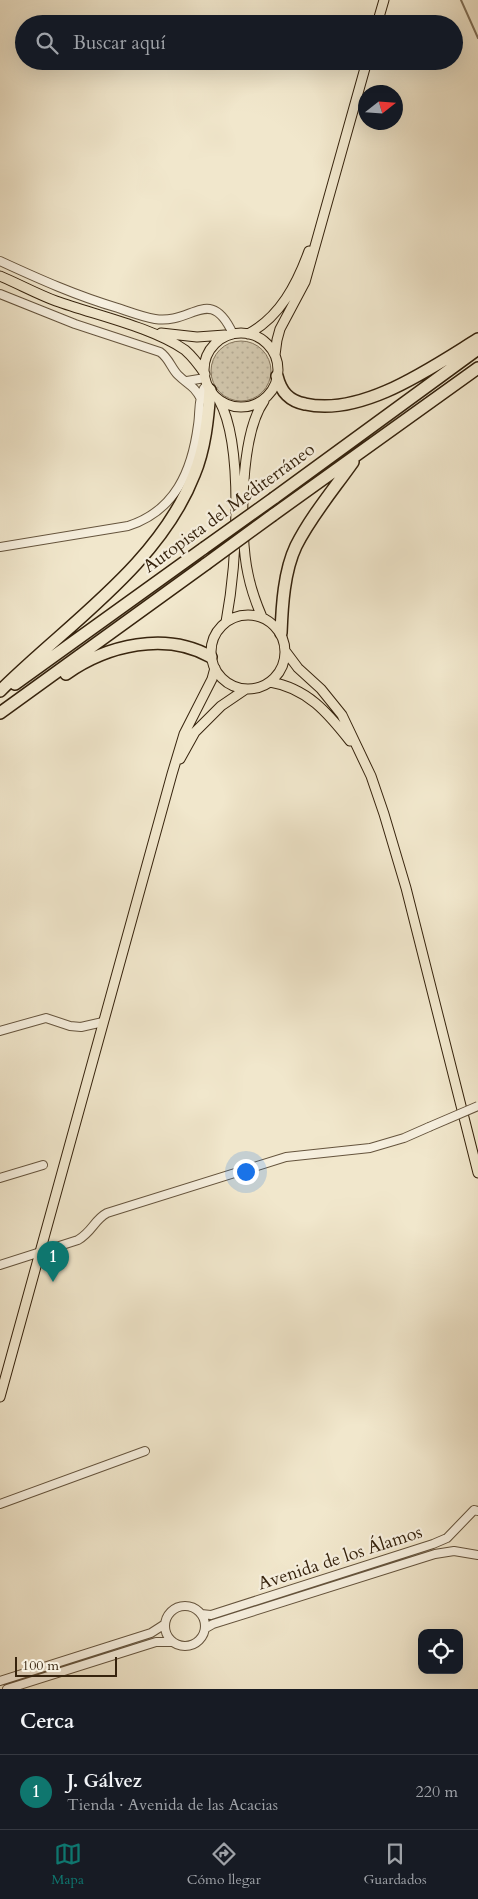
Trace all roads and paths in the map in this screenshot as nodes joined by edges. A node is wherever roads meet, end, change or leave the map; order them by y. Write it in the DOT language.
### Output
graph roads {
  1 [pos="384,0"];
  2 [pos="380,15"];
  3 [pos="364,70"];
  4 [pos="327,202"];
  5 [pos="0,261"];
  6 [pos="0,276"];
  7 [pos="0,294"];
  8 [pos="137,328"];
  9 [pos="248,334"];
  10 [pos="231,335"];
  11 [pos="478,339"];
  12 [pos="478,349"];
  13 [pos="275,354"];
  14 [pos="478,368"];
  15 [pos="278,376"];
  16 [pos="190,383"];
  17 [pos="207,383"];
  18 [pos="267,397"];
  19 [pos="201,399"];
  20 [pos="219,399"];
  21 [pos="359,454"];
  22 [pos="0,547"];
  23 [pos="262,617"];
  24 [pos="226,622"];
  25 [pos="281,633"];
  26 [pos="286,652"];
  27 [pos="211,656"];
  28 [pos="215,668"];
  29 [pos="270,682"];
  30 [pos="246,689"];
  31 [pos="0,691"];
  32 [pos="0,695"];
  33 [pos="0,713"];
  34 [pos="0,718"];
  35 [pos="172,774"];
  36 [pos="371,776"];
  37 [pos="102,1022"];
  38 [pos="0,1031"];
  39 [pos="478,1106"];
  40 [pos="43,1164"];
  41 [pos="478,1173"];
  42 [pos="0,1178"];
  43 [pos="39,1254"];
  44 [pos="0,1265"];
  45 [pos="0,1397"];
  46 [pos="145,1450"];
  47 [pos="0,1504"];
  48 [pos="478,1511"];
  49 [pos="478,1555"];
  50 [pos="201,1614"];
  51 [pos="165,1624"];
  52 [pos="206,1628"];
  53 [pos="171,1642"];
  54 [pos="0,1681"];
  55 [pos="7,1689"];
  1 -- 2 [label="main road"];
  3 -- 4 [label="main road"];
  4 -- 9 [label="main road"];
  4 -- 13 [label="main road"];
  5 -- 10 [label="street"];
  6 -- 8 [label="main road"];
  7 -- 16 [label="street"];
  8 -- 10 [label="main road"];
  8 -- 17 [label="main road"];
  9 -- 10 [label="main road"];
  9 -- 13 [label="main road"];
  10 -- 17 [label="main road"];
  11 -- 15 [label="highway"];
  12 -- 32 [label="highway, Autopista del Mediterráneo, bridge"];
  13 -- 15 [label="main road"];
  14 -- 21 [label="highway, Autopista del Mediterráneo"];
  15 -- 18 [label="main road"];
  16 -- 17 [label="street"];
  16 -- 19 [label="street"];
  17 -- 19 [label="street"];
  17 -- 20 [label="main road"];
  17 -- 31 [label="highway"];
  18 -- 20 [label="main road"];
  18 -- 23 [label="main road"];
  19 -- 22 [label="street"];
  20 -- 24 [label="main road"];
  21 -- 25 [label="highway"];
  21 -- 33 [label="highway, Autopista del Mediterráneo, bridge"];
  23 -- 24 [label="main road"];
  23 -- 25 [label="main road"];
  24 -- 27 [label="main road"];
  25 -- 26 [label="main road"];
  26 -- 29 [label="main road"];
  26 -- 36 [label="main road"];
  27 -- 28 [label="main road"];
  27 -- 34 [label="highway"];
  28 -- 30 [label="main road"];
  28 -- 35 [label="main road"];
  29 -- 30 [label="main road"];
  29 -- 36 [label="main road"];
  30 -- 35 [label="main road"];
  35 -- 37 [label="main road"];
  36 -- 41 [label="main road"];
  37 -- 38 [label="street"];
  37 -- 43 [label="main road"];
  39 -- 43 [label="street, bridge"];
  40 -- 42 [label="street"];
  43 -- 44 [label="street"];
  43 -- 45 [label="main road"];
  46 -- 47 [label="street"];
  48 -- 50 [label="street, Avenida de los Álamos"];
  49 -- 52 [label="street, Avenida de los Álamos"];
  50 -- 51 [label="street"];
  50 -- 52 [label="street"];
  51 -- 53 [label="street"];
  51 -- 54 [label="street"];
  52 -- 53 [label="street"];
  53 -- 55 [label="street"];
}
